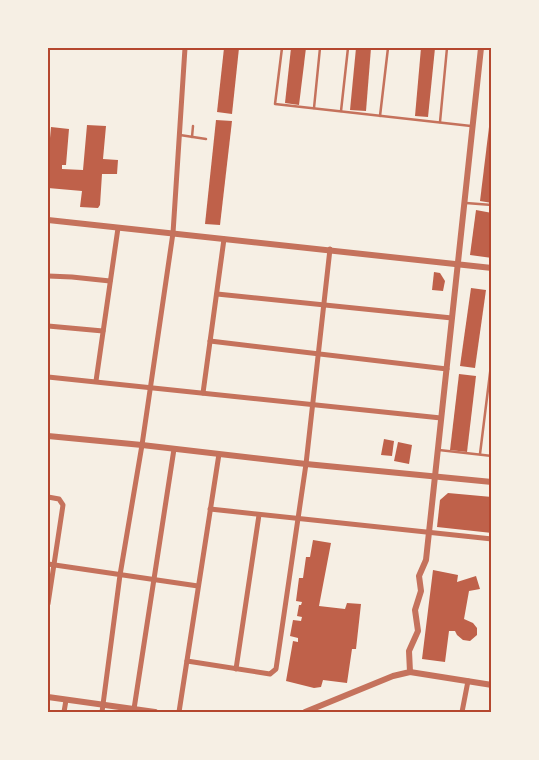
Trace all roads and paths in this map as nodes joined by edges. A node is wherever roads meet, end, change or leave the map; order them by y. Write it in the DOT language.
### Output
graph roads {
  1 [pos="185,48"];
  2 [pos="282,48"];
  3 [pos="320,48"];
  4 [pos="348,48"];
  5 [pos="388,48"];
  6 [pos="447,48"];
  7 [pos="481,48"];
  8 [pos="314,108"];
  9 [pos="341,111"];
  10 [pos="380,116"];
  11 [pos="440,122"];
  12 [pos="193,126"];
  13 [pos="473,126"];
  14 [pos="180,135"];
  15 [pos="192,137"];
  16 [pos="206,139"];
  17 [pos="464,203"];
  18 [pos="492,206"];
  19 [pos="48,220"];
  20 [pos="118,228"];
  21 [pos="173,234"];
  22 [pos="224,239"];
  23 [pos="330,249"];
  24 [pos="457,264"];
  25 [pos="492,268"];
  26 [pos="48,276"];
  27 [pos="110,281"];
  28 [pos="217,294"];
  29 [pos="324,305"];
  30 [pos="452,318"];
  31 [pos="48,326"];
  32 [pos="103,331"];
  33 [pos="210,341"];
  34 [pos="318,354"];
  35 [pos="492,357"];
  36 [pos="446,369"];
  37 [pos="48,377"];
  38 [pos="96,381"];
  39 [pos="150,387"];
  40 [pos="203,393"];
  41 [pos="313,404"];
  42 [pos="441,418"];
  43 [pos="48,436"];
  44 [pos="142,444"];
  45 [pos="174,449"];
  46 [pos="438,450"];
  47 [pos="218,454"];
  48 [pos="480,454"];
  49 [pos="492,456"];
  50 [pos="306,464"];
  51 [pos="434,477"];
  52 [pos="492,482"];
  53 [pos="48,498"];
  54 [pos="210,509"];
  55 [pos="260,515"];
  56 [pos="298,519"];
  57 [pos="429,532"];
  58 [pos="492,539"];
  59 [pos="48,564"];
  60 [pos="55,565"];
  61 [pos="120,574"];
  62 [pos="154,580"];
  63 [pos="198,586"];
  64 [pos="48,604"];
  65 [pos="187,661"];
  66 [pos="236,669"];
  67 [pos="410,672"];
  68 [pos="468,681"];
  69 [pos="492,685"];
  70 [pos="48,696"];
  71 [pos="66,700"];
  72 [pos="103,704"];
  73 [pos="134,709"];
  74 [pos="64,712"];
  75 [pos="102,712"];
  76 [pos="155,712"];
  77 [pos="179,712"];
  78 [pos="305,712"];
  79 [pos="462,712"];
  1 -- 14 [label="street"];
  2 -- 8 [label="lane"];
  3 -- 8 [label="lane"];
  4 -- 9 [label="lane"];
  5 -- 10 [label="lane"];
  6 -- 11 [label="lane"];
  7 -- 13 [label="street"];
  8 -- 9 [label="lane"];
  9 -- 10 [label="lane"];
  10 -- 11 [label="lane"];
  11 -- 13 [label="lane"];
  12 -- 15 [label="lane"];
  13 -- 17 [label="street"];
  14 -- 15 [label="lane"];
  14 -- 21 [label="street"];
  15 -- 16 [label="lane"];
  17 -- 18 [label="lane"];
  17 -- 24 [label="street"];
  19 -- 20 [label="street"];
  20 -- 21 [label="street"];
  20 -- 27 [label="street"];
  21 -- 22 [label="street"];
  21 -- 39 [label="street"];
  22 -- 23 [label="street"];
  22 -- 28 [label="street"];
  23 -- 24 [label="street"];
  23 -- 29 [label="street"];
  24 -- 25 [label="street"];
  24 -- 30 [label="street"];
  26 -- 27 [label="street"];
  27 -- 32 [label="street"];
  28 -- 29 [label="street"];
  28 -- 33 [label="street"];
  29 -- 30 [label="street"];
  29 -- 34 [label="street"];
  30 -- 36 [label="street"];
  31 -- 32 [label="street"];
  32 -- 38 [label="street"];
  33 -- 34 [label="street"];
  33 -- 40 [label="street"];
  34 -- 36 [label="street"];
  34 -- 41 [label="street"];
  35 -- 48 [label="lane"];
  36 -- 42 [label="street"];
  37 -- 38 [label="street"];
  38 -- 39 [label="street"];
  39 -- 40 [label="street"];
  39 -- 44 [label="street"];
  40 -- 41 [label="street"];
  41 -- 42 [label="street"];
  41 -- 50 [label="street"];
  42 -- 46 [label="street"];
  43 -- 44 [label="street"];
  44 -- 45 [label="street"];
  44 -- 61 [label="street"];
  45 -- 47 [label="street"];
  45 -- 62 [label="street"];
  46 -- 48 [label="lane"];
  46 -- 51 [label="street"];
  47 -- 50 [label="street"];
  47 -- 54 [label="street"];
  48 -- 49 [label="lane"];
  50 -- 51 [label="street"];
  50 -- 56 [label="street"];
  51 -- 52 [label="street"];
  51 -- 57 [label="street"];
  53 -- 60 [label="street"];
  54 -- 55 [label="street"];
  54 -- 63 [label="street"];
  55 -- 56 [label="street"];
  55 -- 66 [label="street"];
  56 -- 57 [label="street"];
  56 -- 66 [label="street"];
  57 -- 58 [label="street"];
  57 -- 67 [label="street"];
  59 -- 60 [label="street"];
  60 -- 61 [label="street"];
  60 -- 64 [label="street"];
  61 -- 62 [label="street"];
  61 -- 72 [label="street"];
  62 -- 63 [label="street"];
  62 -- 73 [label="street"];
  63 -- 65 [label="street"];
  65 -- 66 [label="street"];
  65 -- 77 [label="street"];
  67 -- 68 [label="street"];
  67 -- 78 [label="street"];
  68 -- 69 [label="street"];
  68 -- 79 [label="street"];
  70 -- 71 [label="street"];
  71 -- 72 [label="street"];
  71 -- 74 [label="street"];
  72 -- 73 [label="street"];
  72 -- 75 [label="street"];
  73 -- 76 [label="street"];
}
